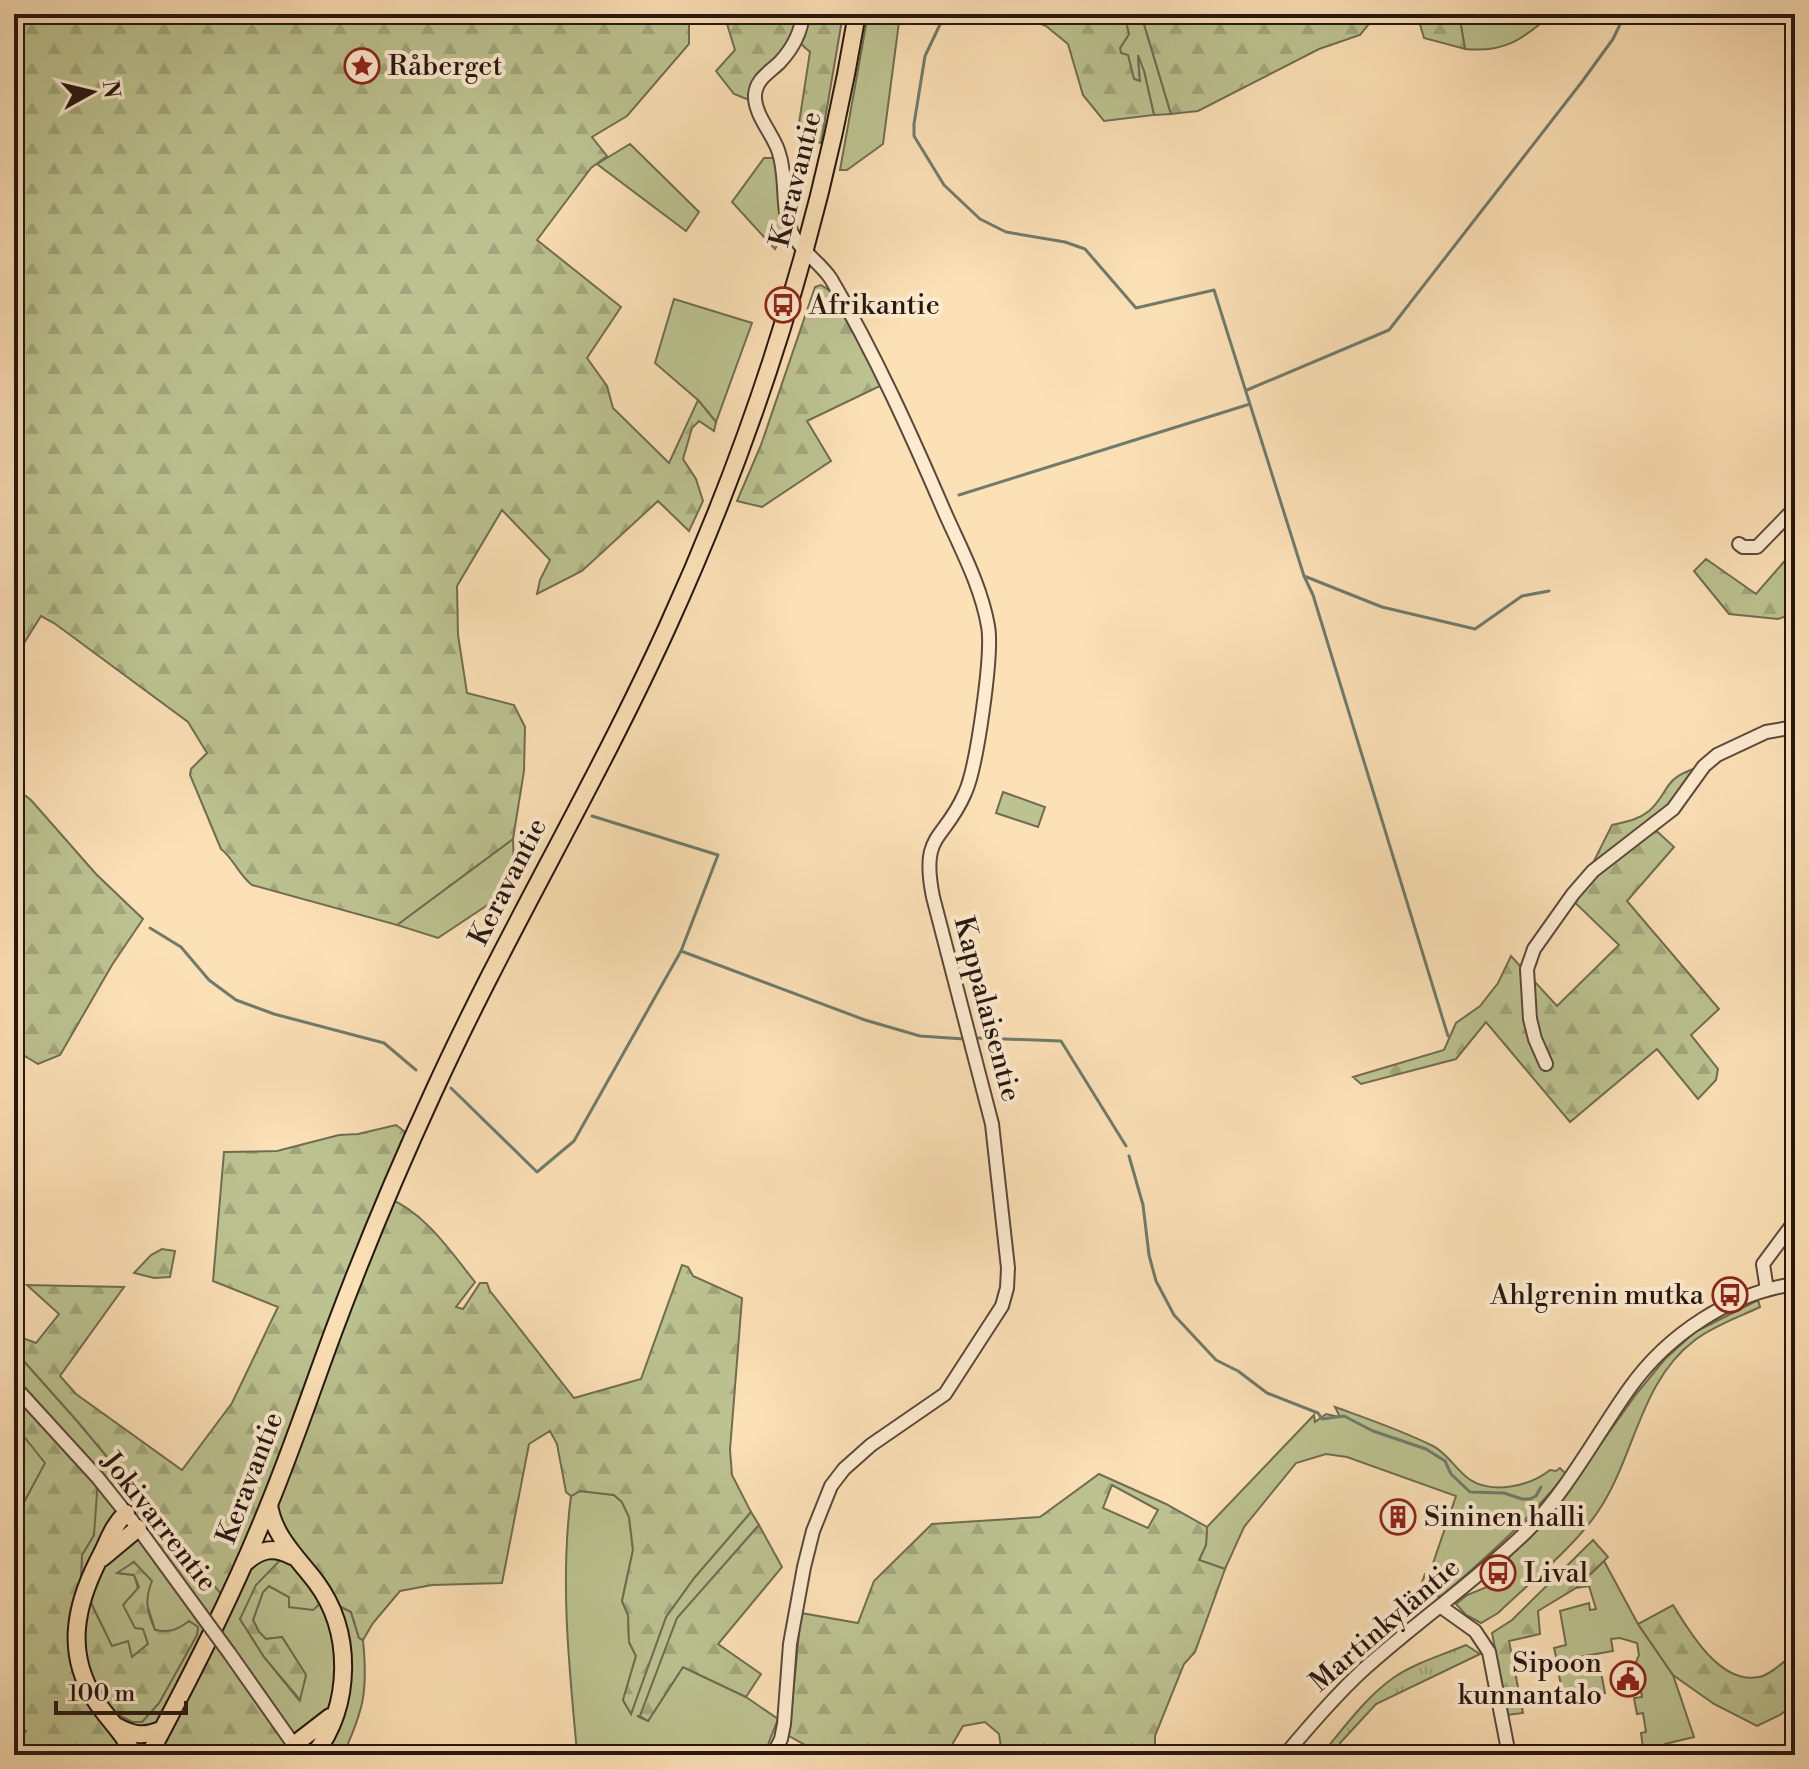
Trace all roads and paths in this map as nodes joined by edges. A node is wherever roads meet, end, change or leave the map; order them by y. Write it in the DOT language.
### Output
graph roads {
  1 [pos="803,14"];
  2 [pos="857,14"];
  3 [pos="806,252"];
  4 [pos="1795,508"];
  5 [pos="1739,544"];
  6 [pos="1795,727"];
  7 [pos="1546,1064"];
  8 [pos="1795,1221"];
  9 [pos="1795,1284"];
  10 [pos="1767,1290"];
  11 [pos="14,1386"];
  12 [pos="269,1505"];
  13 [pos="126,1513"];
  14 [pos="138,1528"];
  15 [pos="295,1558"];
  16 [pos="98,1562"];
  17 [pos="244,1564"];
  18 [pos="1440,1606"];
  19 [pos="334,1712"];
  20 [pos="116,1726"];
  21 [pos="163,1729"];
  22 [pos="298,1750"];
  23 [pos="133,1755"];
  24 [pos="149,1755"];
  25 [pos="314,1755"];
  26 [pos="773,1755"];
  27 [pos="1285,1755"];
  28 [pos="1509,1755"];
  1 -- 3 [label="street"];
  2 -- 3 [label="main road, Keravantie"];
  3 -- 12 [label="main road, Keravantie"];
  3 -- 26 [label="street, Kappalaisentie"];
  4 -- 5 [label="street"];
  6 -- 7 [label="street"];
  8 -- 10 [label="street"];
  9 -- 10 [label="street, Martinkyläntie"];
  10 -- 18 [label="street, Martinkyläntie"];
  11 -- 13 [label="street, Jokivarrentie"];
  12 -- 15 [label="main road"];
  12 -- 17 [label="main road, Keravantie"];
  13 -- 14 [label="street, Jokivarrentie"];
  13 -- 16 [label="main road"];
  14 -- 16 [label="main road"];
  14 -- 22 [label="street, Jokivarrentie, bridge"];
  15 -- 17 [label="main road"];
  15 -- 19 [label="main road"];
  16 -- 20 [label="main road"];
  17 -- 21 [label="main road, Keravantie"];
  18 -- 27 [label="street, Martinkyläntie"];
  18 -- 28 [label="street"];
  19 -- 22 [label="main road"];
  19 -- 25 [label="main road"];
  20 -- 21 [label="main road"];
  20 -- 23 [label="main road"];
  21 -- 24 [label="main road, Keravantie"];
}
